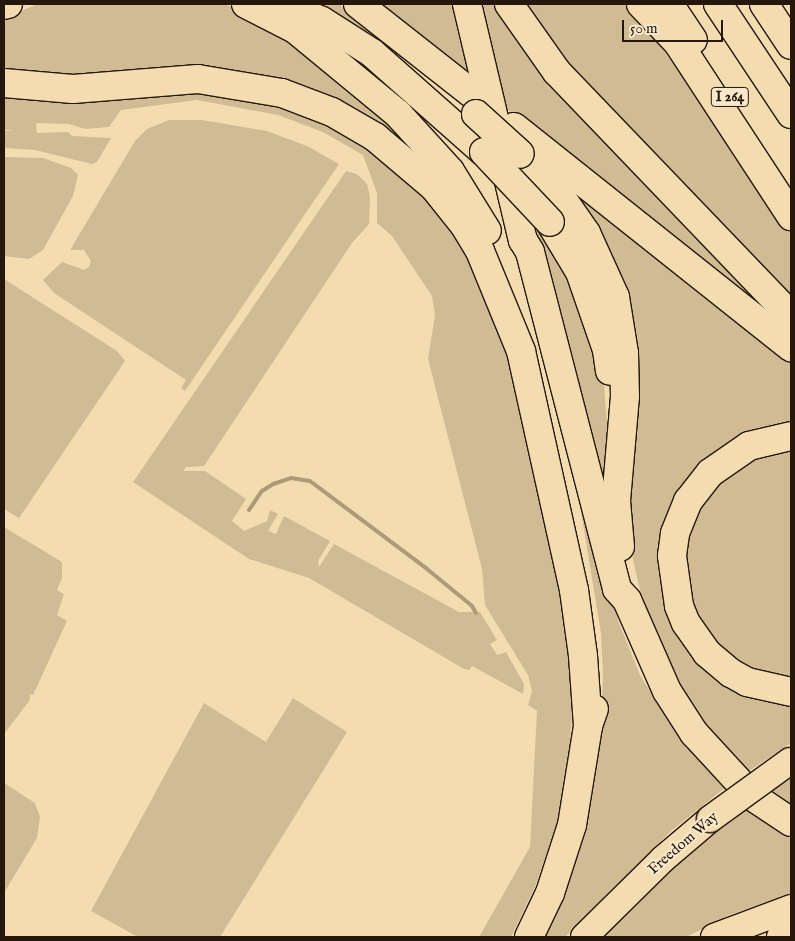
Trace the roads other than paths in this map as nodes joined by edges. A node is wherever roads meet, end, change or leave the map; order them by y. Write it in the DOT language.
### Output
graph roads {
  1 [pos="8,4"];
  2 [pos="246,4"];
  3 [pos="282,4"];
  4 [pos="358,4"];
  5 [pos="468,4"];
  6 [pos="509,4"];
  7 [pos="641,4"];
  8 [pos="669,4"];
  9 [pos="718,4"];
  10 [pos="764,4"];
  11 [pos="777,4"];
  12 [pos="4,5"];
  13 [pos="791,25"];
  14 [pos="791,45"];
  15 [pos="4,83"];
  16 [pos="474,104"];
  17 [pos="791,114"];
  18 [pos="791,190"];
  19 [pos="791,216"];
  20 [pos="523,240"];
  21 [pos="791,316"];
  22 [pos="791,347"];
  23 [pos="521,351"];
  24 [pos="791,436"];
  25 [pos="618,457"];
  26 [pos="627,600"];
  27 [pos="791,692"];
  28 [pos="588,726"];
  29 [pos="791,761"];
  30 [pos="791,822"];
  31 [pos="791,908"];
  32 [pos="791,934"];
  33 [pos="529,937"];
  34 [pos="584,937"];
  35 [pos="714,937"];
  36 [pos="781,937"];
  1 -- 12 [label="highway"];
  2 -- 23 [label="highway"];
  3 -- 25 [label="highway, bridge"];
  4 -- 16 [label="highway"];
  5 -- 20 [label="highway"];
  6 -- 21 [label="highway"];
  7 -- 19 [label="highway"];
  8 -- 18 [label="highway, I 264"];
  9 -- 17 [label="highway, I 264"];
  10 -- 14 [label="highway"];
  11 -- 13 [label="highway"];
  15 -- 23 [label="highway"];
  16 -- 22 [label="highway"];
  16 -- 25 [label="highway, bridge"];
  20 -- 26 [label="highway"];
  20 -- 28 [label="highway"];
  23 -- 28 [label="highway"];
  24 -- 27 [label="highway"];
  25 -- 26 [label="highway"];
  26 -- 30 [label="highway"];
  28 -- 33 [label="highway"];
  29 -- 34 [label="main road, Freedom Way, bridge"];
  31 -- 35 [label="main road"];
  32 -- 36 [label="highway"];
}
